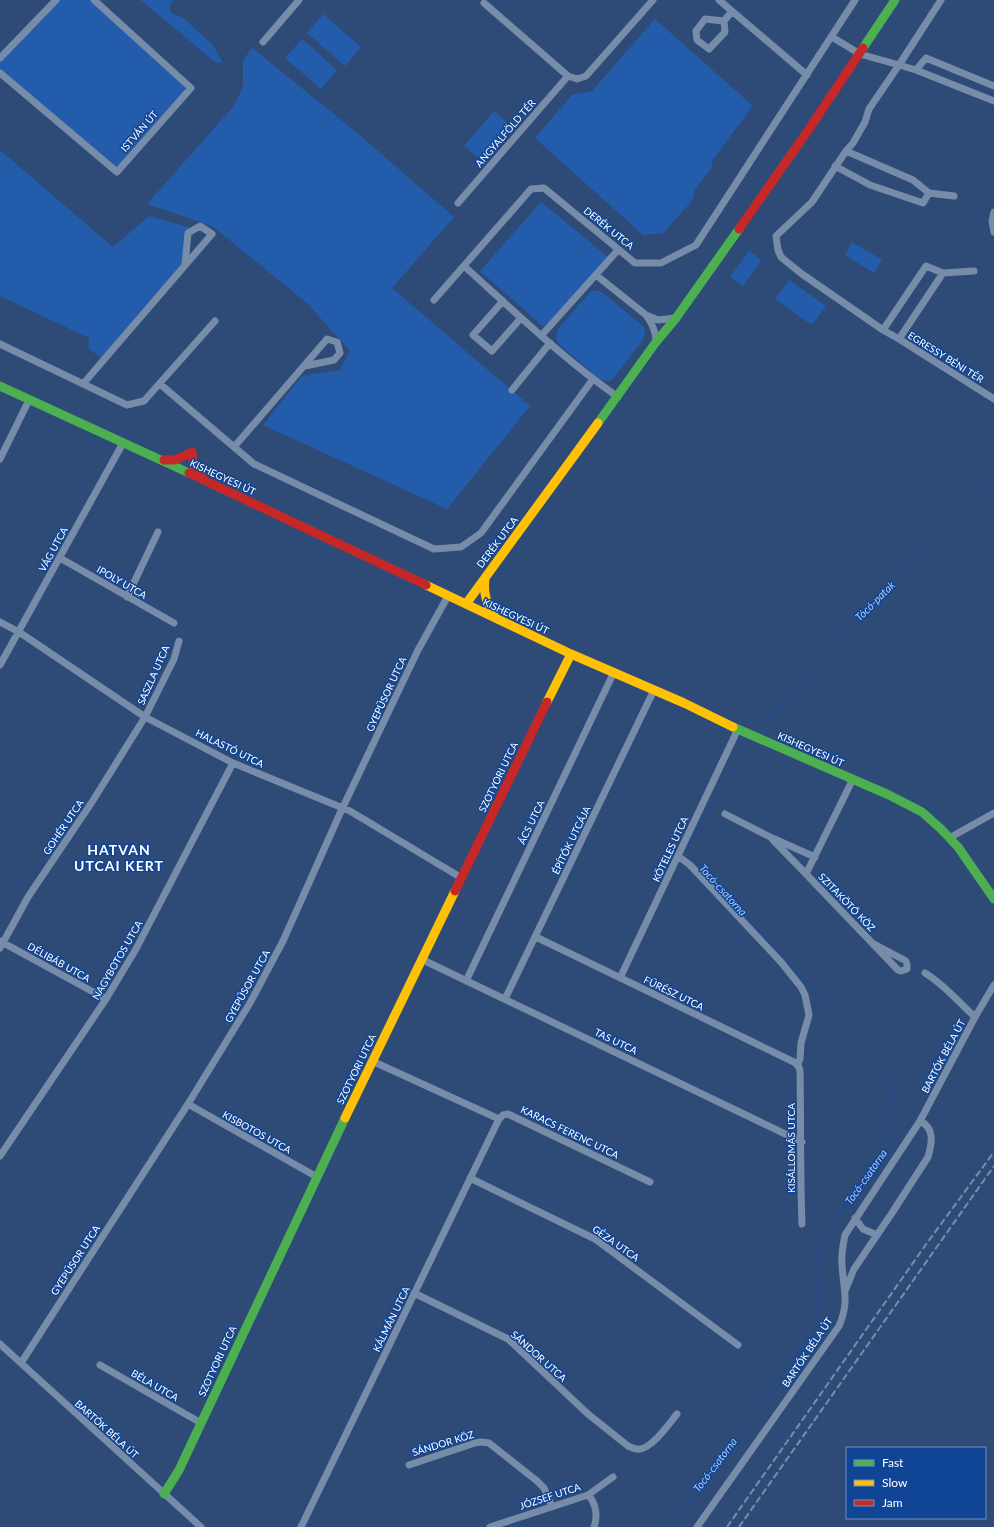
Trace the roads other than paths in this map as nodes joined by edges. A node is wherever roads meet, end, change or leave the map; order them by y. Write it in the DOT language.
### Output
graph roads {
  1 [pos="56,0"];
  2 [pos="94,0"];
  3 [pos="299,0"];
  4 [pos="653,0"];
  5 [pos="719,0"];
  6 [pos="855,0"];
  7 [pos="895,0"];
  8 [pos="941,0"];
  9 [pos="484,3"];
  10 [pos="732,11"];
  11 [pos="724,21"];
  12 [pos="832,37"];
  13 [pos="263,42"];
  14 [pos="860,54"];
  15 [pos="0,58"];
  16 [pos="899,65"];
  17 [pos="916,70"];
  18 [pos="0,72"];
  19 [pos="807,75"];
  20 [pos="568,76"];
  21 [pos="994,86"];
  22 [pos="994,101"];
  23 [pos="846,151"];
  24 [pos="835,166"];
  25 [pos="930,193"];
  26 [pos="954,196"];
  27 [pos="458,203"];
  28 [pos="994,212"];
  29 [pos="994,232"];
  30 [pos="618,250"];
  31 [pos="185,265"];
  32 [pos="464,266"];
  33 [pos="974,271"];
  34 [pos="943,273"];
  35 [pos="596,275"];
  36 [pos="434,300"];
  37 [pos="503,301"];
  38 [pos="646,315"];
  39 [pos="521,318"];
  40 [pos="676,318"];
  41 [pos="215,321"];
  42 [pos="883,330"];
  43 [pos="541,336"];
  44 [pos="899,339"];
  45 [pos="656,342"];
  46 [pos="550,343"];
  47 [pos="0,344"];
  48 [pos="305,366"];
  49 [pos="593,379"];
  50 [pos="83,384"];
  51 [pos="160,384"];
  52 [pos="0,386"];
  53 [pos="512,390"];
  54 [pos="618,397"];
  55 [pos="994,399"];
  56 [pos="29,400"];
  57 [pos="123,443"];
  58 [pos="234,447"];
  59 [pos="0,459"];
  60 [pos="161,460"];
  61 [pos="204,480"];
  62 [pos="158,532"];
  63 [pos="60,558"];
  64 [pos="485,577"];
  65 [pos="448,596"];
  66 [pos="127,597"];
  67 [pos="466,604"];
  68 [pos="496,618"];
  69 [pos="0,622"];
  70 [pos="174,623"];
  71 [pos="19,632"];
  72 [pos="179,640"];
  73 [pos="571,654"];
  74 [pos="0,665"];
  75 [pos="614,672"];
  76 [pos="654,690"];
  77 [pos="145,717"];
  78 [pos="738,729"];
  79 [pos="233,763"];
  80 [pos="854,779"];
  81 [pos="342,809"];
  82 [pos="994,813"];
  83 [pos="725,814"];
  84 [pos="770,837"];
  85 [pos="951,837"];
  86 [pos="797,848"];
  87 [pos="678,856"];
  88 [pos="790,857"];
  89 [pos="815,857"];
  90 [pos="806,874"];
  91 [pos="460,877"];
  92 [pos="994,900"];
  93 [pos="536,936"];
  94 [pos="1,944"];
  95 [pos="874,944"];
  96 [pos="421,959"];
  97 [pos="925,973"];
  98 [pos="620,978"];
  99 [pos="466,980"];
  100 [pos="994,985"];
  101 [pos="106,999"];
  102 [pos="505,999"];
  103 [pos="974,1017"];
  104 [pos="372,1061"];
  105 [pos="799,1068"];
  106 [pos="188,1104"];
  107 [pos="499,1119"];
  108 [pos="920,1121"];
  109 [pos="802,1142"];
  110 [pos="0,1156"];
  111 [pos="317,1177"];
  112 [pos="470,1178"];
  113 [pos="650,1182"];
  114 [pos="855,1218"];
  115 [pos="802,1224"];
  116 [pos="877,1235"];
  117 [pos="845,1291"];
  118 [pos="414,1293"];
  119 [pos="0,1344"];
  120 [pos="738,1345"];
  121 [pos="21,1363"];
  122 [pos="100,1365"];
  123 [pos="677,1414"];
  124 [pos="201,1423"];
  125 [pos="409,1465"];
  126 [pos="613,1477"];
  127 [pos="164,1494"];
  128 [pos="588,1495"];
  129 [pos="552,1507"];
  130 [pos="201,1527"];
  131 [pos="301,1527"];
  132 [pos="490,1527"];
  133 [pos="594,1527"];
  134 [pos="697,1527"];
  1 -- 15 [label="street"];
  2 -- 18 [label="street, ISTVÁN ÚT"];
  3 -- 13 [label="street"];
  4 -- 20 [label="street"];
  5 -- 10 [label="street"];
  6 -- 12 [label="street, DERÉK UTCA"];
  7 -- 14 [label="street, DERÉK UTCA"];
  8 -- 16 [label="street"];
  9 -- 20 [label="street"];
  10 -- 11 [label="street"];
  10 -- 19 [label="street"];
  11 -- 11 [label="street"];
  12 -- 14 [label="street"];
  12 -- 19 [label="street, DERÉK UTCA"];
  14 -- 16 [label="street"];
  14 -- 40 [label="street, DERÉK UTCA"];
  16 -- 17 [label="street"];
  16 -- 23 [label="street"];
  17 -- 21 [label="street"];
  17 -- 22 [label="street"];
  19 -- 30 [label="street, DERÉK UTCA"];
  20 -- 27 [label="street, ANGYALFÖLD TÉR"];
  23 -- 24 [label="street"];
  23 -- 25 [label="street"];
  24 -- 25 [label="street"];
  24 -- 42 [label="street"];
  25 -- 26 [label="street"];
  28 -- 29 [label="street"];
  30 -- 32 [label="street, DERÉK UTCA"];
  30 -- 35 [label="street"];
  31 -- 31 [label="street"];
  31 -- 50 [label="street"];
  32 -- 36 [label="street, DERÉK UTCA"];
  32 -- 37 [label="street"];
  33 -- 34 [label="street"];
  34 -- 42 [label="street"];
  34 -- 44 [label="street, EGRESSY BÉNI TÉR"];
  35 -- 38 [label="street"];
  35 -- 43 [label="street"];
  37 -- 39 [label="street"];
  37 -- 39 [label="street"];
  38 -- 40 [label="street"];
  38 -- 45 [label="street"];
  39 -- 43 [label="street"];
  40 -- 45 [label="street, DERÉK UTCA"];
  41 -- 51 [label="street"];
  42 -- 44 [label="street"];
  43 -- 46 [label="street"];
  44 -- 55 [label="street, EGRESSY BÉNI TÉR"];
  45 -- 54 [label="street, DERÉK UTCA"];
  46 -- 49 [label="street"];
  46 -- 53 [label="street"];
  47 -- 50 [label="street"];
  48 -- 48 [label="street"];
  48 -- 58 [label="street"];
  49 -- 54 [label="street"];
  49 -- 58 [label="street, DERÉK UTCA"];
  50 -- 51 [label="street"];
  51 -- 58 [label="street"];
  52 -- 56 [label="street, KISHEGYESI ÚT"];
  54 -- 64 [label="street, DERÉK UTCA"];
  56 -- 57 [label="street, KISHEGYESI ÚT"];
  56 -- 59 [label="street"];
  57 -- 60 [label="street, KISHEGYESI ÚT"];
  57 -- 63 [label="street, VÁG UTCA"];
  60 -- 61 [label="street, KISHEGYESI ÚT"];
  60 -- 61 [label="street"];
  61 -- 65 [label="street, KISHEGYESI ÚT"];
  62 -- 66 [label="street"];
  63 -- 66 [label="street, IPOLY UTCA"];
  63 -- 71 [label="street, VÁG UTCA"];
  64 -- 67 [label="street, DERÉK UTCA"];
  64 -- 68 [label="street"];
  65 -- 67 [label="street, KISHEGYESI ÚT"];
  65 -- 81 [label="street, GYEPŰSOR UTCA"];
  66 -- 70 [label="street, IPOLY UTCA"];
  67 -- 68 [label="street, KISHEGYESI ÚT"];
  68 -- 73 [label="street, KISHEGYESI ÚT"];
  69 -- 71 [label="street, HALASTÓ UTCA"];
  71 -- 74 [label="street, VÁG UTCA"];
  71 -- 77 [label="street, HALASTÓ UTCA"];
  72 -- 77 [label="street, SASZLA UTCA"];
  73 -- 75 [label="street, KISHEGYESI ÚT"];
  73 -- 91 [label="street, SZOTYORI UTCA"];
  75 -- 76 [label="street, KISHEGYESI ÚT"];
  75 -- 99 [label="street, ÁCS UTCA"];
  76 -- 78 [label="street, KISHEGYESI ÚT"];
  76 -- 93 [label="street, ÉPÍTŐK UTCÁJA"];
  77 -- 79 [label="street, HALASTÓ UTCA"];
  77 -- 94 [label="street, GOHÉR UTCA"];
  78 -- 80 [label="street, KISHEGYESI ÚT"];
  78 -- 87 [label="street, KÖTELES UTCA"];
  79 -- 81 [label="street, HALASTÓ UTCA"];
  79 -- 101 [label="street, NAGYBOTOS UTCA"];
  80 -- 85 [label="street, KISHEGYESI ÚT"];
  80 -- 89 [label="street, SZITAKÖTŐ KÖZ"];
  81 -- 91 [label="street, HALASTÓ UTCA"];
  81 -- 106 [label="street, GYEPŰSOR UTCA"];
  82 -- 85 [label="street"];
  83 -- 84 [label="street, SZITAKÖTŐ KÖZ"];
  84 -- 86 [label="street, SZITAKÖTŐ KÖZ"];
  84 -- 88 [label="street, SZITAKÖTŐ KÖZ"];
  85 -- 92 [label="street, KISHEGYESI ÚT"];
  86 -- 88 [label="street"];
  86 -- 89 [label="street, SZITAKÖTŐ KÖZ"];
  87 -- 98 [label="street, KÖTELES UTCA"];
  87 -- 105 [label="street, KISÁLLOMÁS UTCA"];
  88 -- 90 [label="street, SZITAKÖTŐ KÖZ"];
  89 -- 90 [label="street, SZITAKÖTŐ KÖZ"];
  90 -- 95 [label="street, SZITAKÖTŐ KÖZ"];
  91 -- 96 [label="street, SZOTYORI UTCA"];
  93 -- 98 [label="street, FŰRÉSZ UTCA"];
  93 -- 102 [label="street, ÉPÍTŐK UTCÁJA"];
  94 -- 101 [label="street, DÉLIBÁB UTCA"];
  95 -- 95 [label="street, SZITAKÖTŐ KÖZ"];
  96 -- 99 [label="street, TAS UTCA"];
  96 -- 104 [label="street, SZOTYORI UTCA"];
  97 -- 103 [label="street"];
  98 -- 105 [label="street, FŰRÉSZ UTCA"];
  99 -- 102 [label="street, TAS UTCA"];
  100 -- 103 [label="street, BARTÓK BÉLA ÚT"];
  101 -- 110 [label="street, NAGYBOTOS UTCA"];
  102 -- 109 [label="street, TAS UTCA"];
  103 -- 108 [label="street, BARTÓK BÉLA ÚT"];
  104 -- 107 [label="street, KARACS FERENC UTCA"];
  104 -- 111 [label="street, SZOTYORI UTCA"];
  105 -- 109 [label="street, KISÁLLOMÁS UTCA"];
  106 -- 111 [label="street, KISBOTOS UTCA"];
  106 -- 121 [label="street, GYEPŰSOR UTCA"];
  107 -- 112 [label="street, KÁLMÁN UTCA"];
  107 -- 113 [label="street, KARACS FERENC UTCA"];
  108 -- 114 [label="street, BARTÓK BÉLA ÚT"];
  108 -- 116 [label="street"];
  109 -- 115 [label="street, KISÁLLOMÁS UTCA"];
  111 -- 124 [label="street, SZOTYORI UTCA"];
  112 -- 118 [label="street, KÁLMÁN UTCA"];
  112 -- 120 [label="street, GÉZA UTCA"];
  114 -- 116 [label="street"];
  114 -- 117 [label="street, BARTÓK BÉLA ÚT"];
  116 -- 117 [label="street"];
  117 -- 134 [label="street, BARTÓK BÉLA ÚT"];
  118 -- 123 [label="street, SÁNDOR UTCA"];
  118 -- 131 [label="street, KÁLMÁN UTCA"];
  119 -- 121 [label="street, BARTÓK BÉLA ÚT"];
  121 -- 127 [label="street, BARTÓK BÉLA ÚT"];
  122 -- 124 [label="street, BÉLA UTCA"];
  124 -- 127 [label="street, SZOTYORI UTCA"];
  125 -- 129 [label="street, SÁNDOR KÖZ"];
  126 -- 128 [label="street, JÓZSEF UTCA"];
  127 -- 130 [label="street, BARTÓK BÉLA ÚT"];
  128 -- 129 [label="street, JÓZSEF UTCA"];
  128 -- 133 [label="street"];
  129 -- 132 [label="street, JÓZSEF UTCA"];
}
